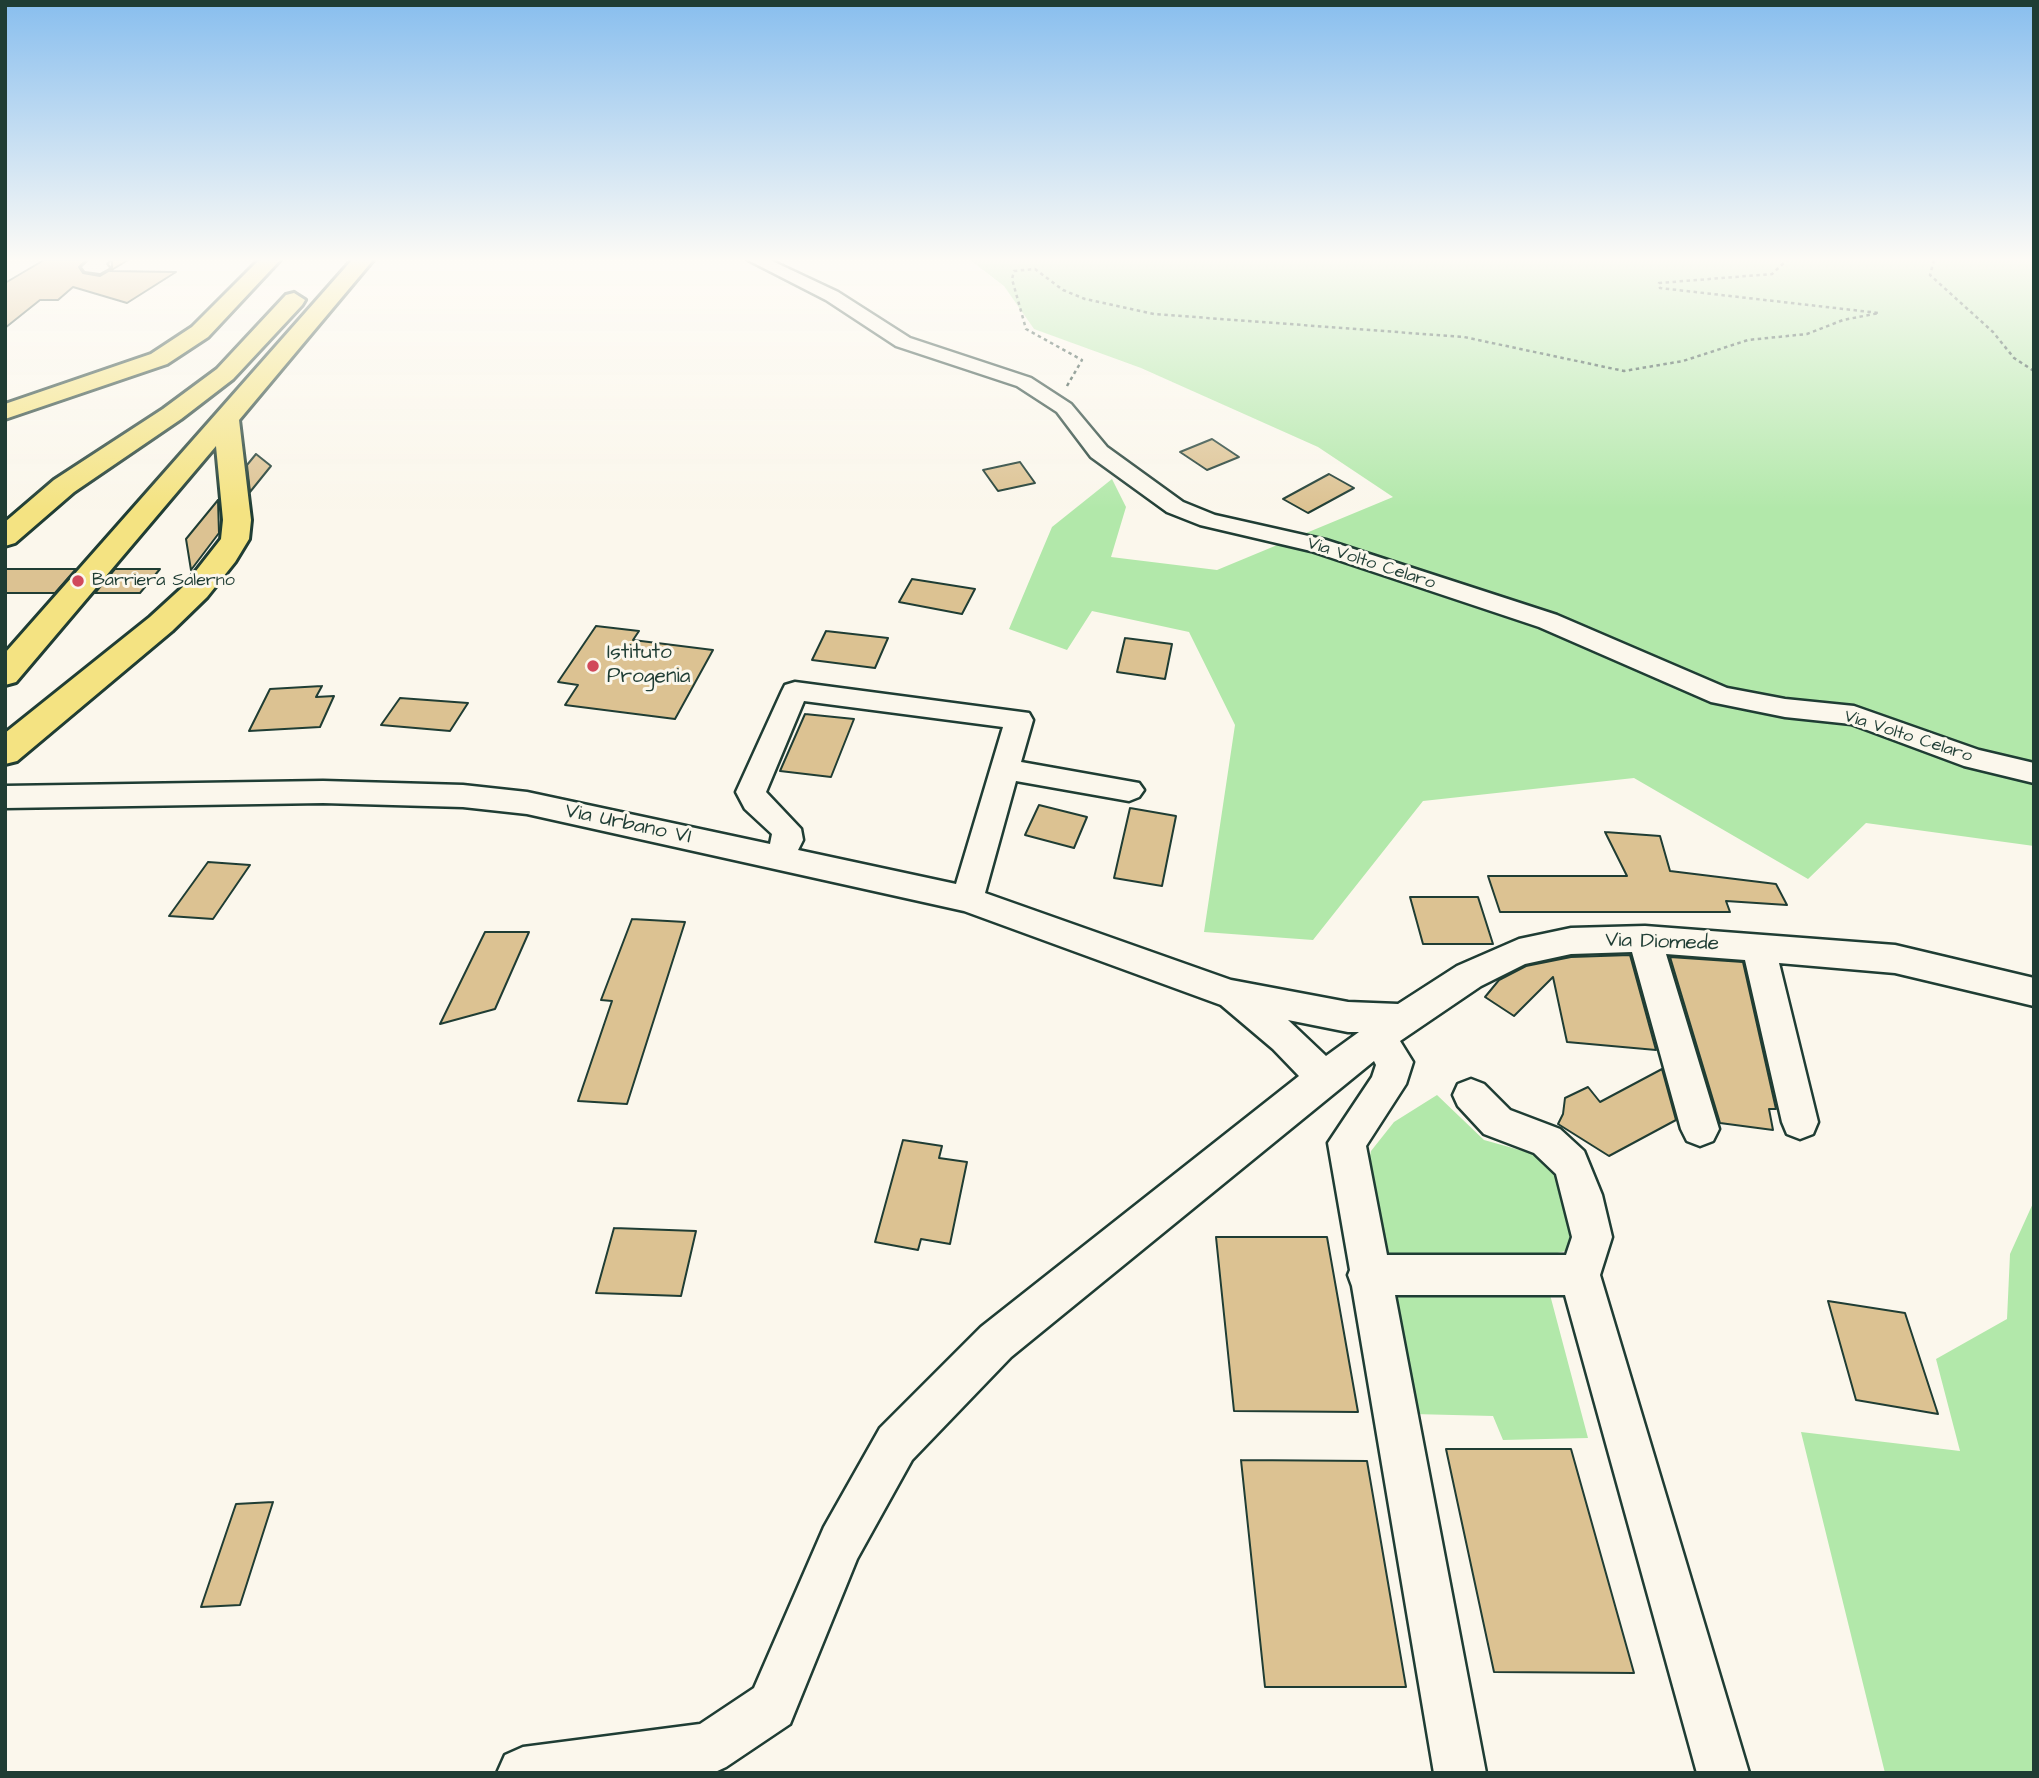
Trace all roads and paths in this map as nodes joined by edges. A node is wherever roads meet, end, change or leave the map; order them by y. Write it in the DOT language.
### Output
graph roads {
  1 [pos="183,343"];
  2 [pos="254,343"];
  3 [pos="292,343"];
  4 [pos="907,343"];
  5 [pos="1051,343"];
  6 [pos="1491,343"];
  7 [pos="1739,343"];
  8 [pos="2002,343"];
  9 [pos="2034,371"];
  10 [pos="1063,408"];
  11 [pos="5,412"];
  12 [pos="226,419"];
  13 [pos="5,537"];
  14 [pos="5,674"];
  15 [pos="5,752"];
  16 [pos="1005,769"];
  17 [pos="2034,772"];
  18 [pos="1129,790"];
  19 [pos="5,797"];
  20 [pos="778,858"];
  21 [pos="967,899"];
  22 [pos="1645,939"];
  23 [pos="1759,948"];
  24 [pos="2034,992"];
  25 [pos="1230,994"];
  26 [pos="1390,1029"];
  27 [pos="1324,1078"];
  28 [pos="1471,1096"];
  29 [pos="1800,1122"];
  30 [pos="1700,1129"];
  31 [pos="1368,1275"];
  32 [pos="1580,1275"];
  33 [pos="523,1773"];
  34 [pos="1460,1773"];
  35 [pos="1723,1773"];
  1 -- 11 [label="main road"];
  2 -- 13 [label="main road"];
  3 -- 12 [label="main road"];
  4 -- 10 [label="street, Via Volto Celaro"];
  5 -- 10 [label="path"];
  6 -- 7 [label="path"];
  8 -- 9 [label="path"];
  10 -- 17 [label="street, Via Volto Celaro"];
  12 -- 14 [label="main road"];
  12 -- 15 [label="main road"];
  16 -- 18 [label="street"];
  16 -- 20 [label="street"];
  16 -- 21 [label="street"];
  19 -- 20 [label="street, Via Urbano VI"];
  20 -- 21 [label="street, Via Urbano VI"];
  21 -- 25 [label="street, Via Urbano VI"];
  22 -- 23 [label="street, Via Diomede"];
  22 -- 26 [label="street, Via Diomede"];
  22 -- 30 [label="street"];
  23 -- 24 [label="street, Via Diomede"];
  23 -- 29 [label="street"];
  25 -- 26 [label="street, Via Urbano VI"];
  25 -- 27 [label="street, Via Urbano VI"];
  26 -- 27 [label="street, Via Diomede"];
  26 -- 31 [label="street"];
  27 -- 33 [label="street, Via Diomede"];
  28 -- 32 [label="street"];
  31 -- 32 [label="street"];
  31 -- 34 [label="street"];
  32 -- 35 [label="street"];
}
